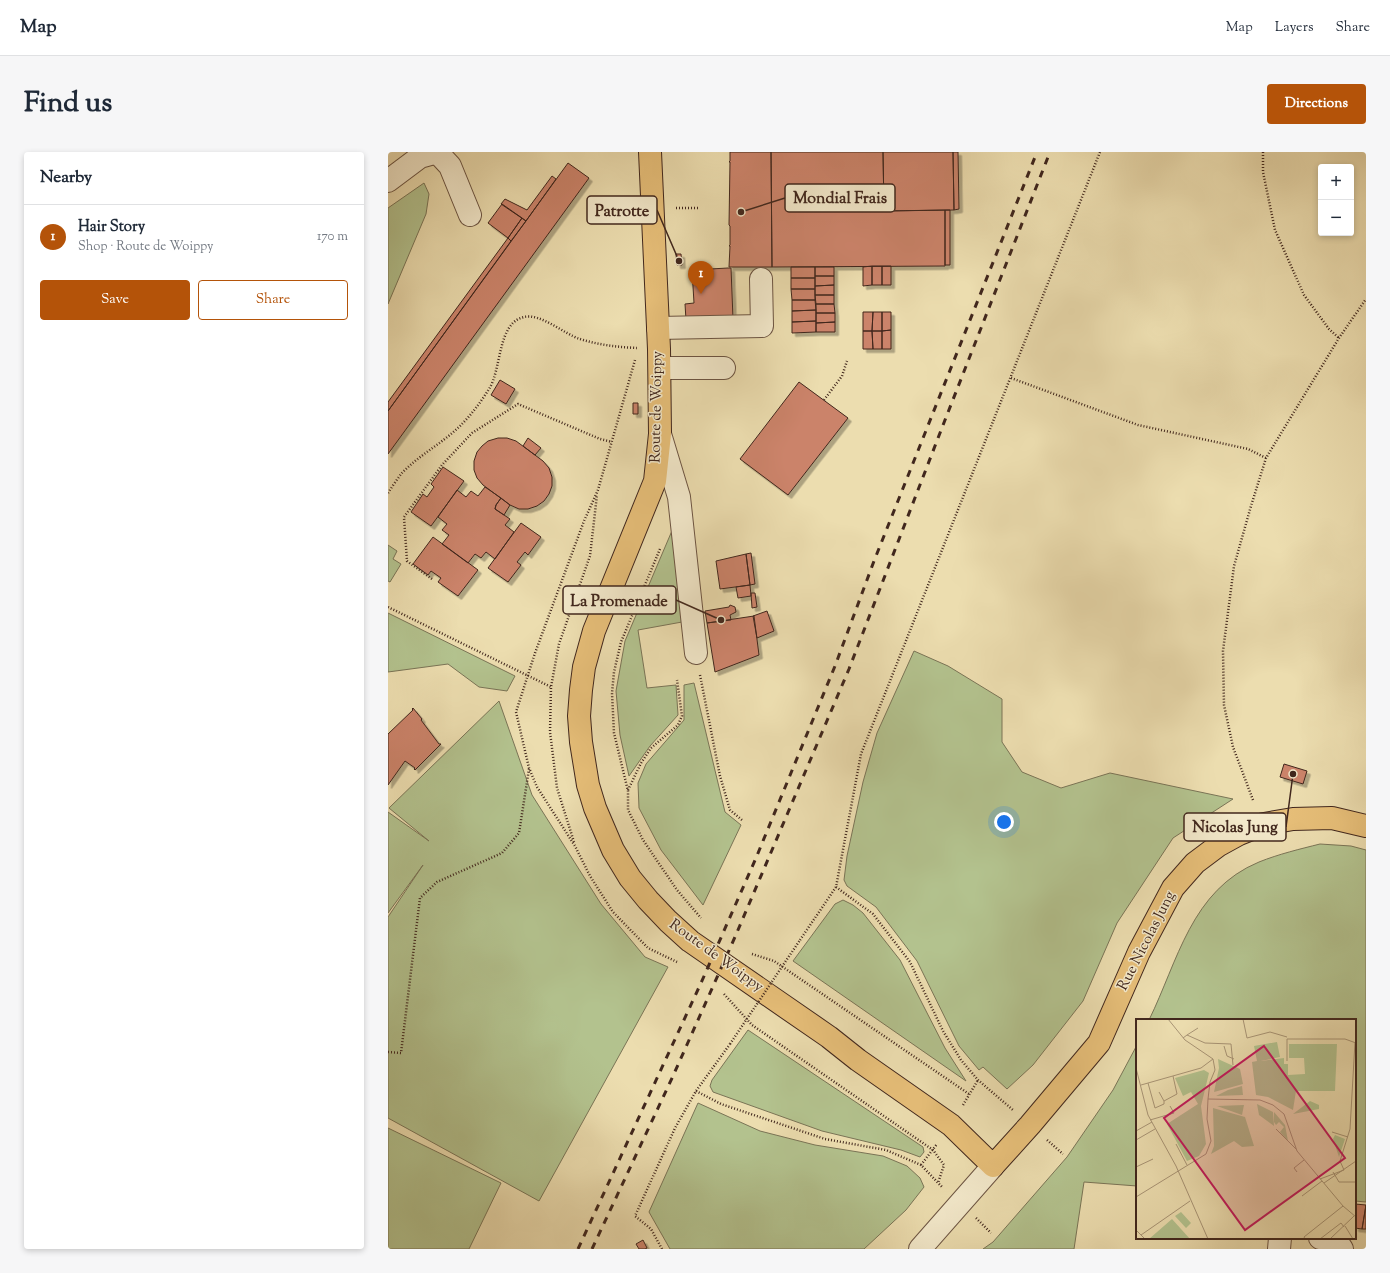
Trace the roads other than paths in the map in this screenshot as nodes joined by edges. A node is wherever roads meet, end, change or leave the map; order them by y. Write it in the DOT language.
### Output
graph roads {
  1 [pos="438,152"];
  2 [pos="650,152"];
  3 [pos="388,181"];
  4 [pos="470,215"];
  5 [pos="761,280"];
  6 [pos="658,328"];
  7 [pos="659,358"];
  8 [pos="724,368"];
  9 [pos="660,434"];
  10 [pos="696,653"];
  11 [pos="1366,826"];
  12 [pos="993,1166"];
  13 [pos="1280,1239"];
  14 [pos="1328,1239"];
  15 [pos="920,1249"];
  16 [pos="1279,1249"];
  17 [pos="1342,1249"];
  1 -- 3 [label="street"];
  1 -- 4 [label="street"];
  2 -- 6 [label="main road, Route de Woippy"];
  5 -- 6 [label="street"];
  6 -- 7 [label="main road, Route de Woippy"];
  7 -- 8 [label="street"];
  7 -- 9 [label="main road, Route de Woippy"];
  9 -- 10 [label="street"];
  9 -- 12 [label="main road, Route de Woippy"];
  11 -- 12 [label="main road, Rue Nicolas Jung"];
  12 -- 15 [label="street"];
  13 -- 16 [label="street"];
  14 -- 17 [label="street"];
}
